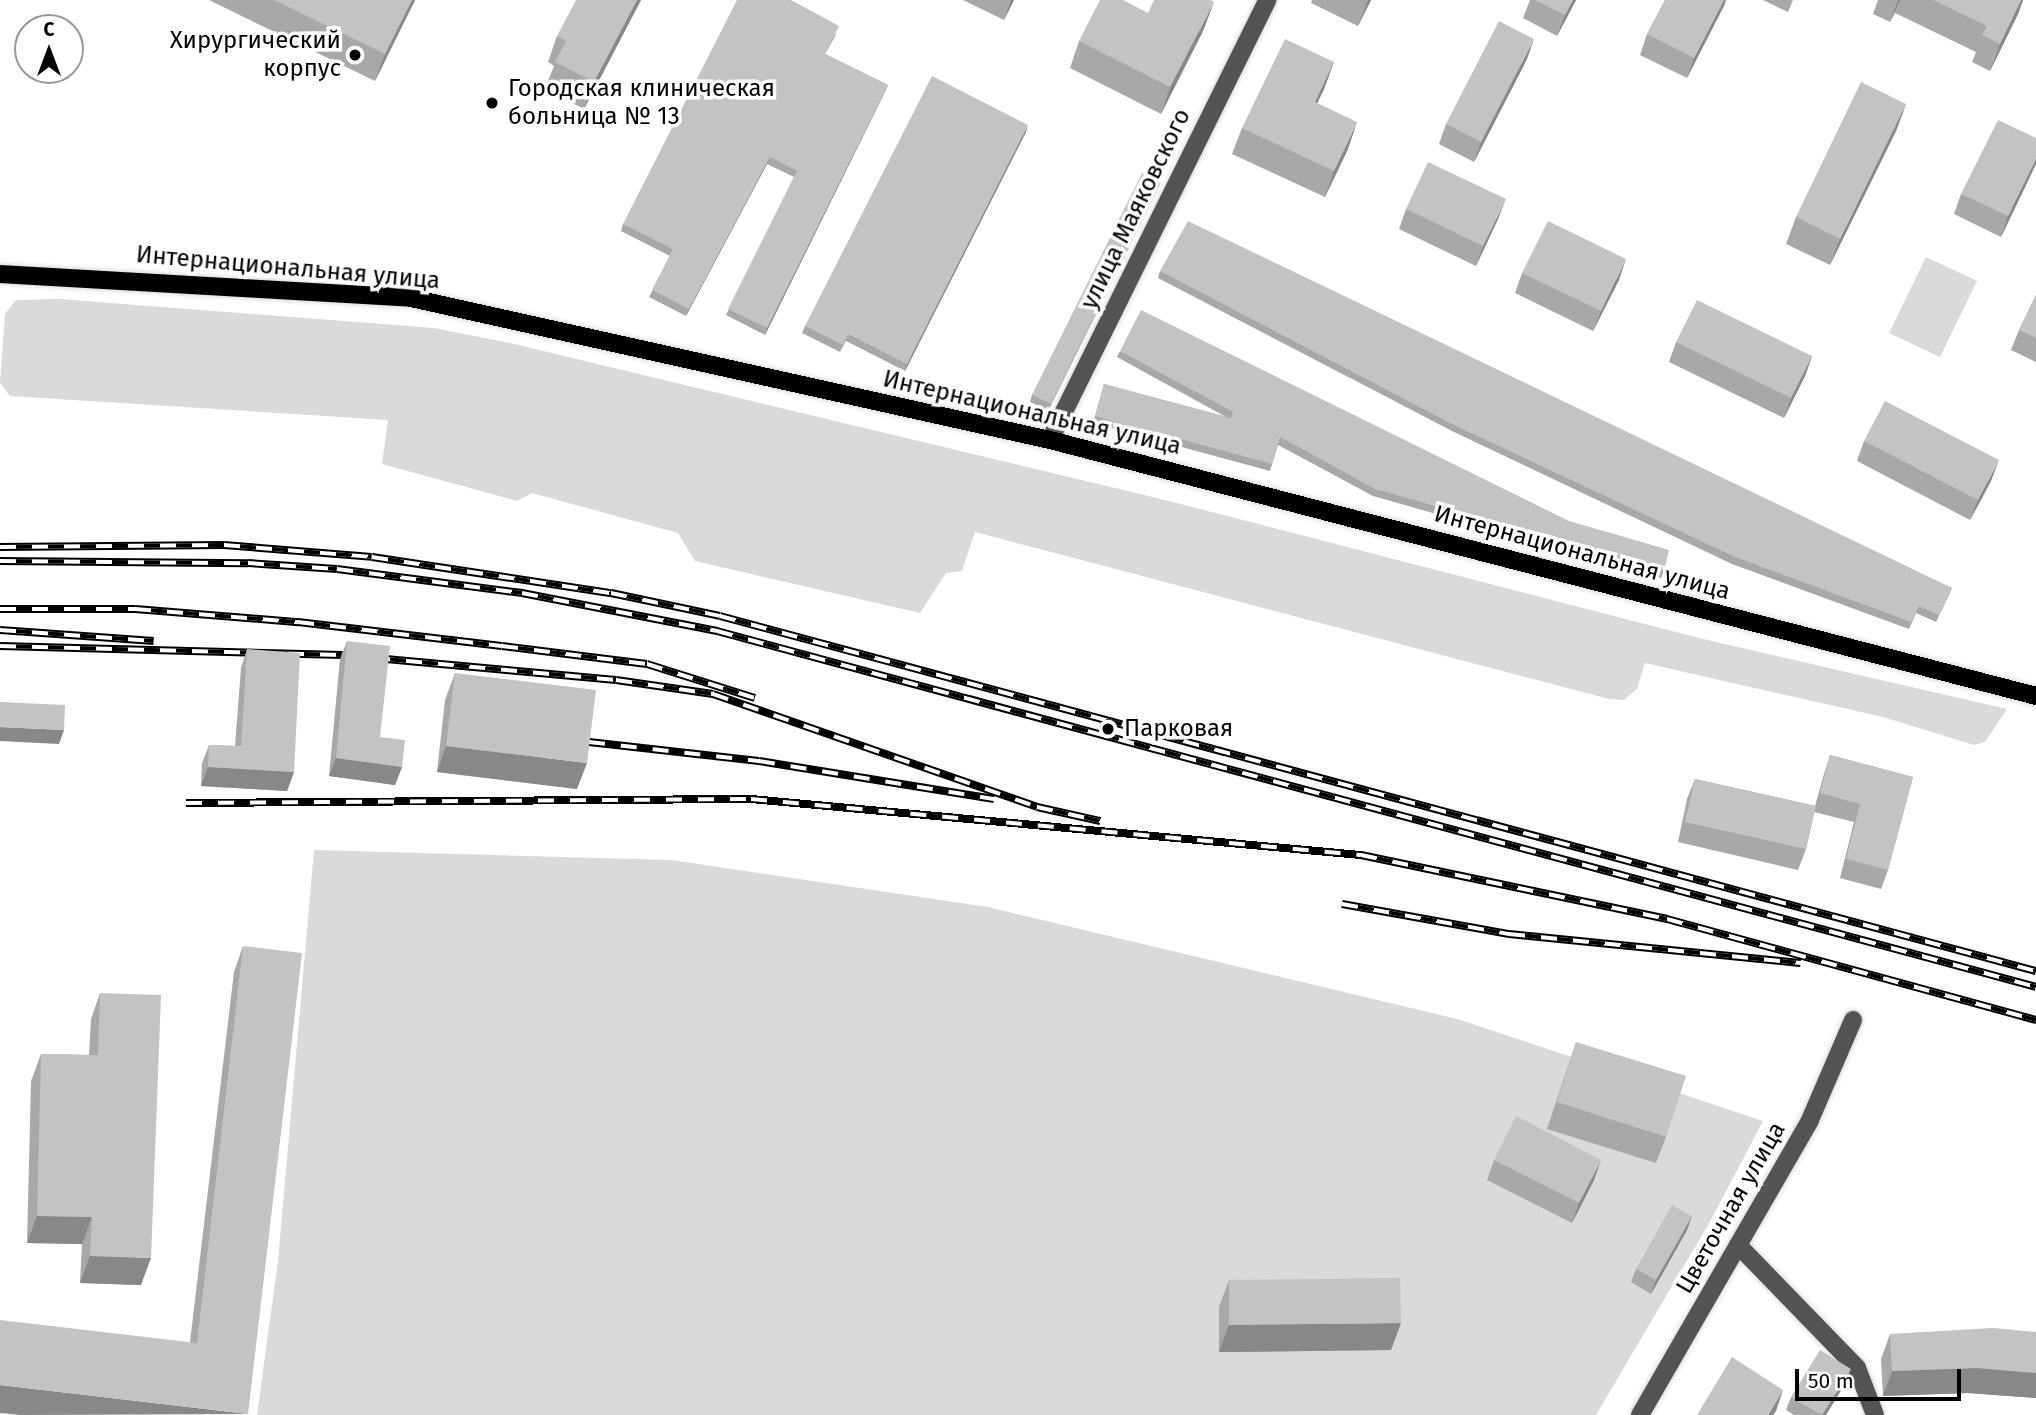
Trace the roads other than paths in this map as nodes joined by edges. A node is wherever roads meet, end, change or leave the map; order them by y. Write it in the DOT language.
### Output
graph roads {
  1 [pos="1266,0"];
  2 [pos="0,274"];
  3 [pos="1050,440"];
  4 [pos="2036,696"];
  5 [pos="1853,1020"];
  6 [pos="1738,1245"];
  7 [pos="1640,1415"];
  8 [pos="1875,1415"];
  1 -- 3 [label="street, улица Маяковского"];
  2 -- 3 [label="main road, Интернациональная улица"];
  3 -- 4 [label="main road, Интернациональная улица"];
  5 -- 6 [label="street, Цветочная улица"];
  6 -- 7 [label="street, Цветочная улица"];
  6 -- 8 [label="street"];
}
